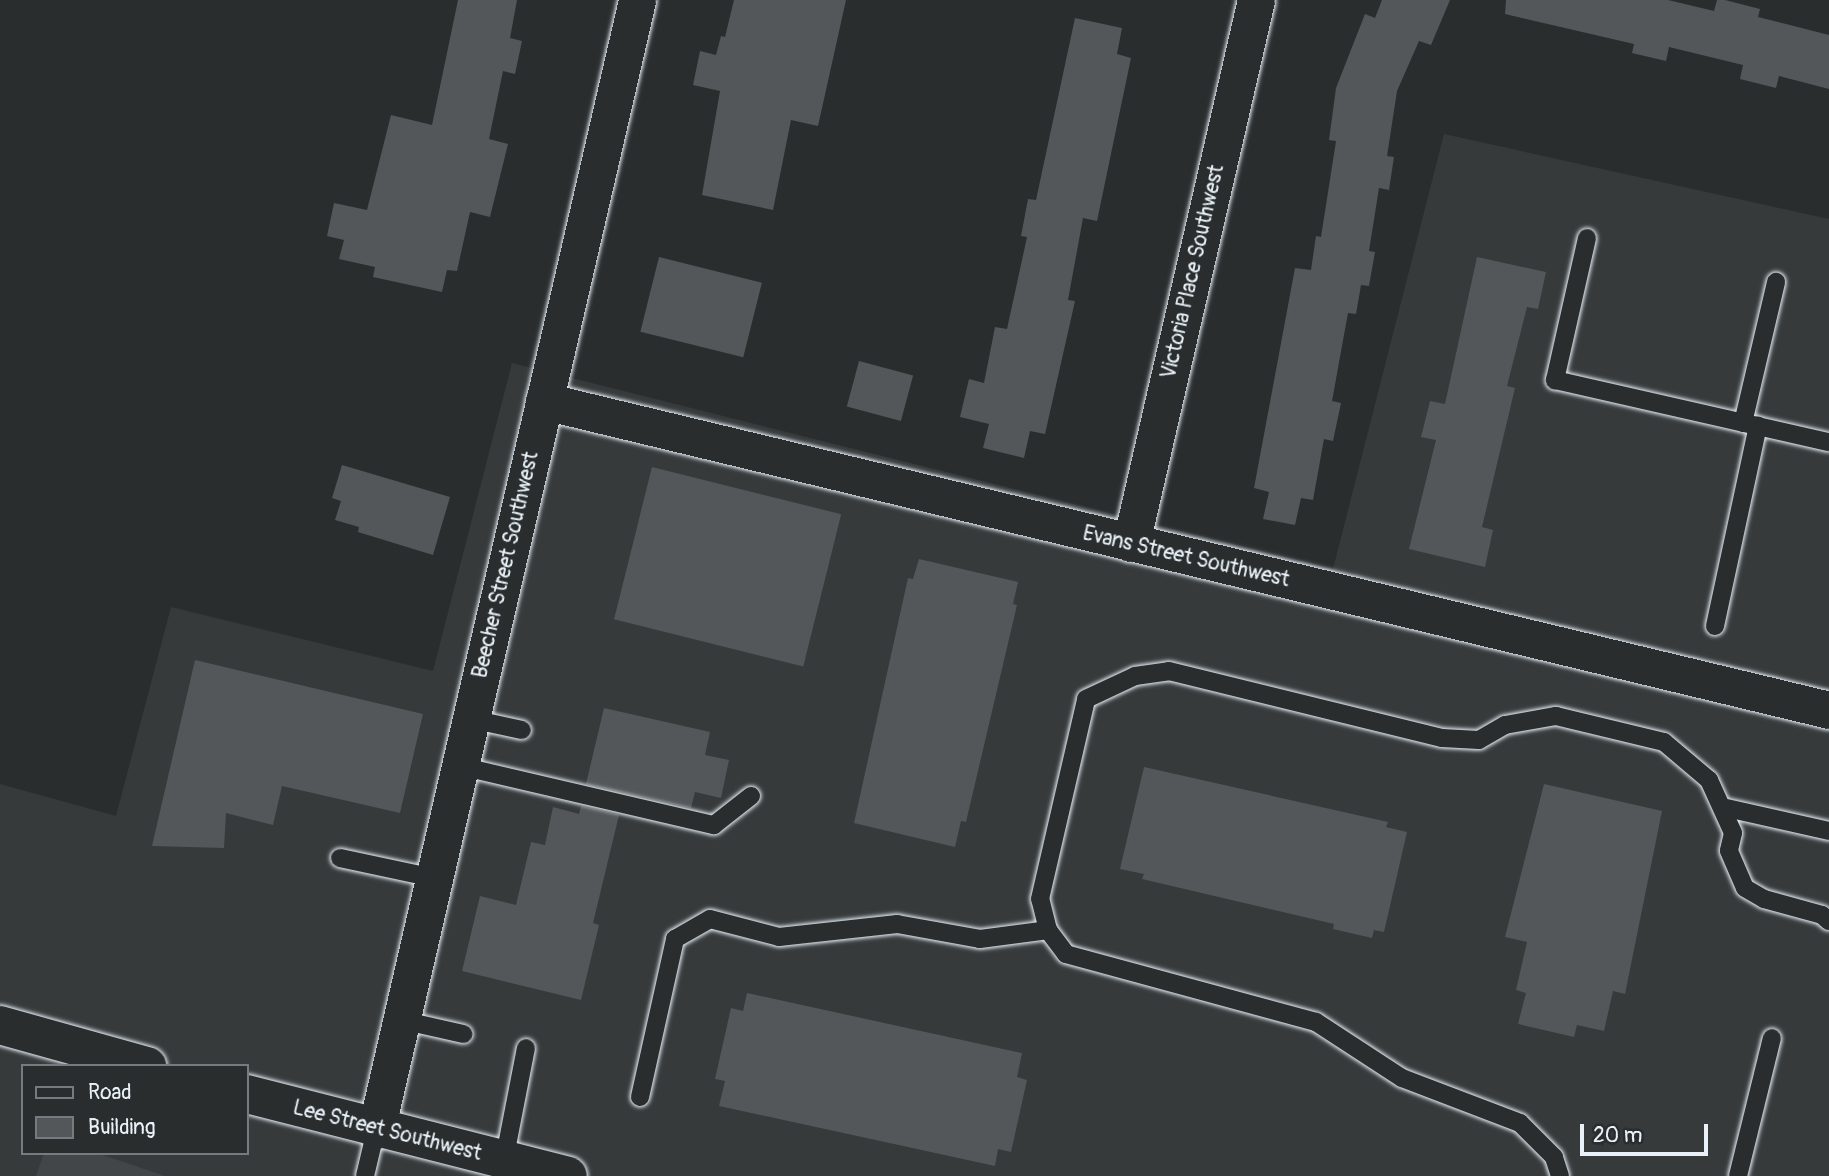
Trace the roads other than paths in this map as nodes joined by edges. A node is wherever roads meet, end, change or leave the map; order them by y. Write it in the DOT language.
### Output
graph roads {
  1 [pos="637,0"];
  2 [pos="1256,0"];
  3 [pos="1587,238"];
  4 [pos="1776,282"];
  5 [pos="544,401"];
  6 [pos="1750,425"];
  7 [pos="1829,442"];
  8 [pos="1131,543"];
  9 [pos="1715,626"];
  10 [pos="1829,710"];
  11 [pos="471,719"];
  12 [pos="522,730"];
  13 [pos="460,766"];
  14 [pos="751,796"];
  15 [pos="1721,807"];
  16 [pos="1829,831"];
  17 [pos="340,858"];
  18 [pos="434,878"];
  19 [pos="1829,921"];
  20 [pos="1048,930"];
  21 [pos="401,1020"];
  22 [pos="0,1024"];
  23 [pos="463,1034"];
  24 [pos="1772,1038"];
  25 [pos="526,1048"];
  26 [pos="140,1064"];
  27 [pos="248,1094"];
  28 [pos="640,1097"];
  29 [pos="376,1130"];
  30 [pos="504,1161"];
  31 [pos="365,1176"];
  32 [pos="568,1176"];
  33 [pos="1560,1176"];
  34 [pos="1738,1176"];
  1 -- 5 [label="street, Beecher Street Southwest"];
  2 -- 8 [label="street, Victoria Place Southwest"];
  3 -- 6 [label="lane"];
  4 -- 6 [label="lane"];
  5 -- 8 [label="street, Evans Street Southwest"];
  5 -- 11 [label="street, Beecher Street Southwest"];
  6 -- 7 [label="lane"];
  6 -- 9 [label="lane"];
  8 -- 10 [label="street, Evans Street Southwest"];
  11 -- 12 [label="lane"];
  11 -- 13 [label="street, Beecher Street Southwest"];
  13 -- 14 [label="lane"];
  13 -- 18 [label="street, Beecher Street Southwest"];
  15 -- 16 [label="lane"];
  15 -- 19 [label="lane"];
  15 -- 20 [label="lane"];
  17 -- 18 [label="lane"];
  18 -- 21 [label="street, Beecher Street Southwest"];
  20 -- 28 [label="lane"];
  20 -- 33 [label="lane"];
  21 -- 23 [label="lane"];
  21 -- 29 [label="street, Beecher Street Southwest"];
  22 -- 26 [label="street"];
  24 -- 34 [label="lane"];
  25 -- 30 [label="lane"];
  27 -- 29 [label="street, Lee Street Southwest"];
  29 -- 30 [label="street, Lee Street Southwest"];
  29 -- 31 [label="lane"];
  30 -- 32 [label="street, Lee Street Southwest"];
}
